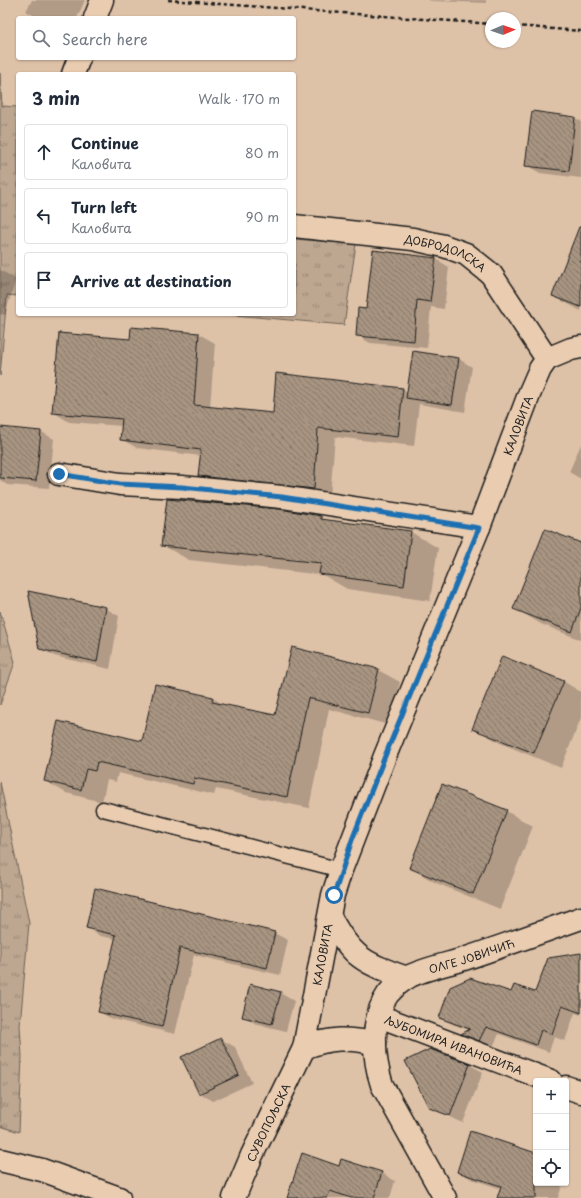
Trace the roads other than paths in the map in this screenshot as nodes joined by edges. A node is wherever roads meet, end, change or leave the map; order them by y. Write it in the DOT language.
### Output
graph roads {
  1 [pos="102,0"];
  2 [pos="96,16"];
  3 [pos="78,60"];
  4 [pos="74,72"];
  5 [pos="296,226"];
  6 [pos="581,347"];
  7 [pos="547,359"];
  8 [pos="59,474"];
  9 [pos="479,528"];
  10 [pos="103,809"];
  11 [pos="342,870"];
  12 [pos="330,917"];
  13 [pos="581,918"];
  14 [pos="407,978"];
  15 [pos="379,1016"];
  16 [pos="375,1043"];
  17 [pos="304,1048"];
  18 [pos="543,1078"];
  19 [pos="569,1087"];
  20 [pos="581,1092"];
  21 [pos="0,1160"];
  22 [pos="119,1198"];
  23 [pos="234,1198"];
  24 [pos="444,1198"];
  1 -- 2 [label="street"];
  3 -- 4 [label="street"];
  5 -- 7 [label="street, ДОБРОДОЛСКА"];
  6 -- 7 [label="street"];
  7 -- 9 [label="street, КАЛОВИТА"];
  8 -- 9 [label="street"];
  9 -- 11 [label="street, КАЛОВИТА"];
  10 -- 11 [label="lane"];
  11 -- 12 [label="street, КАЛОВИТА"];
  12 -- 14 [label="street"];
  12 -- 17 [label="street, КАЛОВИТА"];
  13 -- 14 [label="street, ОЛГЕ ЈОВИЧИЋ"];
  14 -- 15 [label="street, ОЛГЕ ЈОВИЧИЋ"];
  15 -- 16 [label="street, ОЛГЕ ЈОВИЧИЋ"];
  15 -- 18 [label="street, ЉУБОМИРА ИВАНОВИЋА"];
  16 -- 17 [label="street"];
  16 -- 24 [label="street, ОЛГЕ ЈОВИЧИЋ"];
  17 -- 23 [label="street, СУВОПОЉСКА"];
  19 -- 20 [label="street"];
  21 -- 22 [label="street"];
}
